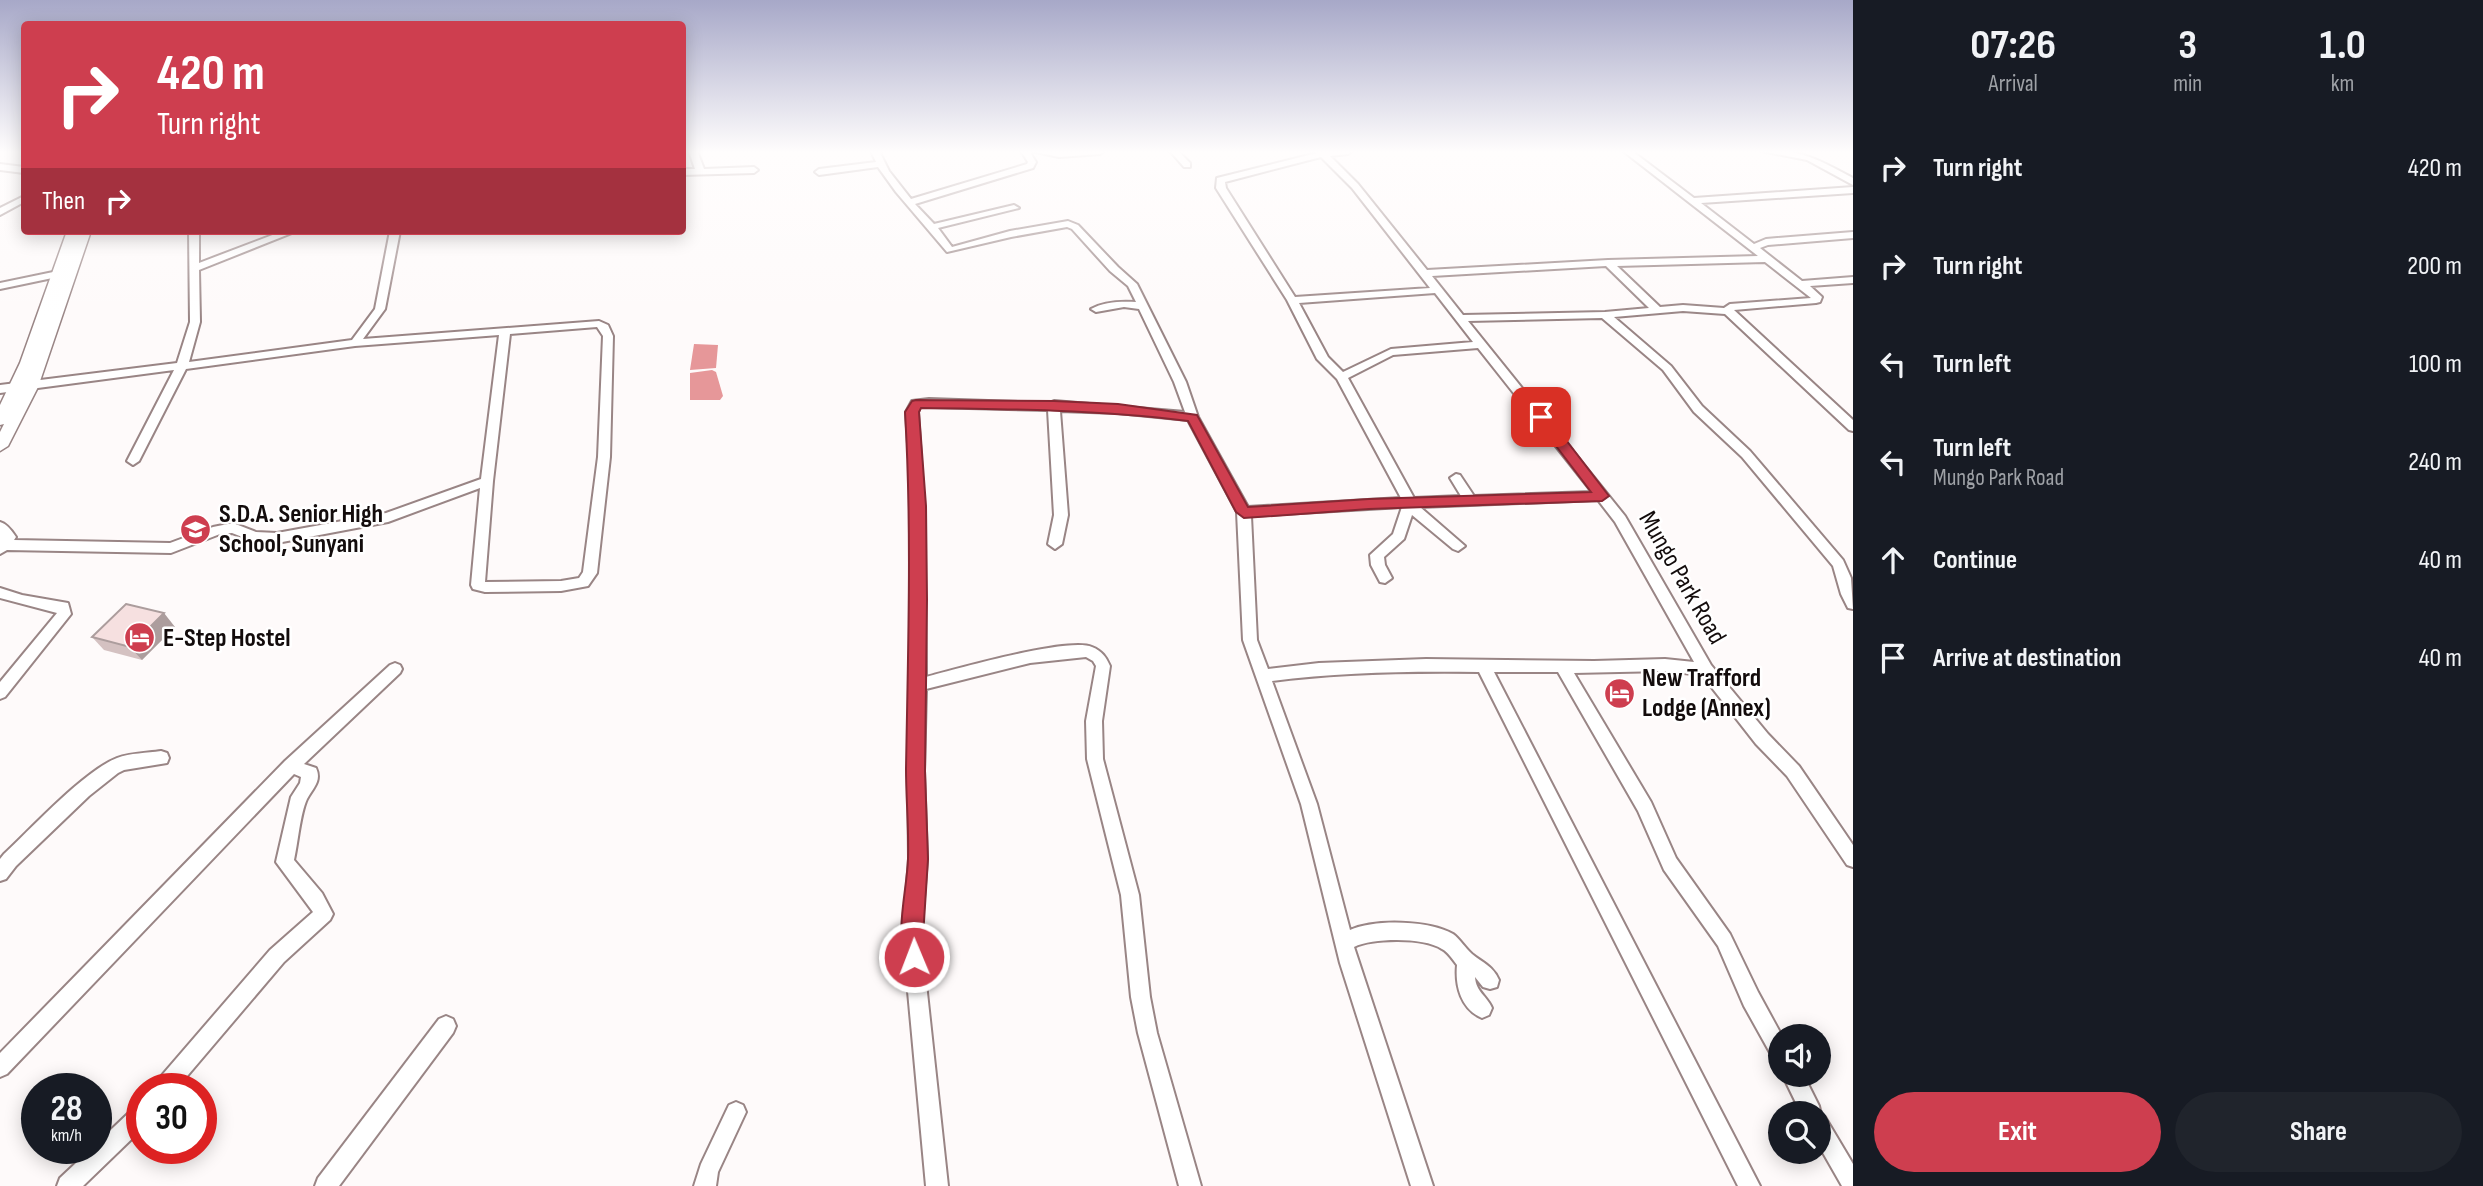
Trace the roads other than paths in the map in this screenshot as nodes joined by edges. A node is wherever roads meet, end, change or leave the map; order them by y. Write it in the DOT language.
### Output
graph roads {
  1 [pos="914,206"];
  2 [pos="1233,206"];
  3 [pos="1371,206"];
  4 [pos="1699,206"];
  5 [pos="1014,208"];
  6 [pos="932,227"];
  7 [pos="72,235"];
  8 [pos="84,235"];
  9 [pos="194,235"];
  10 [pos="282,235"];
  11 [pos="394,235"];
  12 [pos="1853,235"];
  13 [pos="1754,247"];
  14 [pos="1770,259"];
  15 [pos="1608,263"];
  16 [pos="195,268"];
  17 [pos="1424,273"];
  18 [pos="58,274"];
  19 [pos="1853,280"];
  20 [pos="1801,284"];
  21 [pos="0,286"];
  22 [pos="1440,290"];
  23 [pos="1292,300"];
  24 [pos="1142,306"];
  25 [pos="1096,309"];
  26 [pos="1657,310"];
  27 [pos="1728,310"];
  28 [pos="1605,315"];
  29 [pos="1462,318"];
  30 [pos="505,333"];
  31 [pos="355,343"];
  32 [pos="1483,344"];
  33 [pos="182,366"];
  34 [pos="1342,377"];
  35 [pos="31,388"];
  36 [pos="5,390"];
  37 [pos="1054,405"];
  38 [pos="1,415"];
  39 [pos="1192,418"];
  40 [pos="1853,427"];
  41 [pos="0,446"];
  42 [pos="133,461"];
  43 [pos="1456,478"];
  44 [pos="487,481"];
  45 [pos="1602,496"];
  46 [pos="1470,500"];
  47 [pos="1410,502"];
  48 [pos="1244,512"];
  49 [pos="0,527"];
  50 [pos="1055,544"];
  51 [pos="1458,546"];
  52 [pos="2,547"];
  53 [pos="1385,578"];
  54 [pos="0,593"];
  55 [pos="1853,604"];
  56 [pos="1483,665"];
  57 [pos="1562,666"];
  58 [pos="395,669"];
  59 [pos="1706,669"];
  60 [pos="1264,676"];
  61 [pos="919,685"];
  62 [pos="0,693"];
  63 [pos="161,758"];
  64 [pos="291,766"];
  65 [pos="1853,859"];
  66 [pos="0,873"];
  67 [pos="1344,942"];
  68 [pos="1467,962"];
  69 [pos="1490,980"];
  70 [pos="1482,1008"];
  71 [pos="446,1026"];
  72 [pos="1768,1029"];
  73 [pos="0,1067"];
  74 [pos="177,1073"];
  75 [pos="736,1112"];
  76 [pos="126,1130"];
  77 [pos="1831,1146"];
  78 [pos="1853,1184"];
  79 [pos="68,1186"];
  80 [pos="326,1186"];
  81 [pos="705,1186"];
  82 [pos="937,1186"];
  83 [pos="1190,1186"];
  84 [pos="1422,1186"];
  85 [pos="1749,1186"];
  1 -- 6 [label="street"];
  2 -- 23 [label="street"];
  3 -- 17 [label="street, Mungo Park Road"];
  4 -- 13 [label="street"];
  5 -- 6 [label="street"];
  6 -- 24 [label="street"];
  7 -- 18 [label="main road"];
  8 -- 35 [label="main road"];
  9 -- 16 [label="street"];
  10 -- 16 [label="street"];
  11 -- 31 [label="street"];
  12 -- 13 [label="street"];
  13 -- 14 [label="street"];
  14 -- 15 [label="street"];
  14 -- 20 [label="street"];
  15 -- 17 [label="street"];
  15 -- 26 [label="street"];
  16 -- 33 [label="street"];
  17 -- 22 [label="street, Mungo Park Road"];
  18 -- 21 [label="street"];
  18 -- 36 [label="main road"];
  19 -- 20 [label="street"];
  20 -- 27 [label="street"];
  22 -- 23 [label="street"];
  22 -- 29 [label="street, Mungo Park Road"];
  23 -- 34 [label="street"];
  24 -- 25 [label="street"];
  24 -- 39 [label="street"];
  26 -- 27 [label="street"];
  26 -- 28 [label="street"];
  27 -- 40 [label="street"];
  28 -- 29 [label="street"];
  28 -- 55 [label="street"];
  29 -- 32 [label="street, Mungo Park Road"];
  30 -- 31 [label="street"];
  30 -- 44 [label="street"];
  30 -- 44 [label="street"];
  31 -- 33 [label="street"];
  32 -- 34 [label="street"];
  32 -- 45 [label="street, Mungo Park Road"];
  33 -- 35 [label="street"];
  33 -- 42 [label="street"];
  34 -- 47 [label="street"];
  35 -- 36 [label="street"];
  35 -- 41 [label="main road"];
  36 -- 38 [label="main road"];
  37 -- 39 [label="street"];
  37 -- 50 [label="street"];
  37 -- 61 [label="street"];
  39 -- 48 [label="street"];
  43 -- 46 [label="street"];
  44 -- 52 [label="street"];
  45 -- 46 [label="street"];
  45 -- 59 [label="street, Mungo Park Road"];
  46 -- 47 [label="street"];
  47 -- 48 [label="street"];
  47 -- 51 [label="street"];
  47 -- 53 [label="street"];
  48 -- 60 [label="street"];
  49 -- 52 [label="street"];
  54 -- 62 [label="street"];
  56 -- 57 [label="street"];
  56 -- 60 [label="street"];
  56 -- 85 [label="street"];
  57 -- 59 [label="street"];
  57 -- 72 [label="street"];
  58 -- 64 [label="street"];
  59 -- 65 [label="street, Mungo Park Road"];
  60 -- 67 [label="street"];
  61 -- 82 [label="street"];
  61 -- 83 [label="street"];
  63 -- 66 [label="street"];
  64 -- 73 [label="street"];
  64 -- 74 [label="street"];
  67 -- 68 [label="street"];
  67 -- 84 [label="street"];
  68 -- 69 [label="street"];
  68 -- 70 [label="street"];
  71 -- 80 [label="street"];
  75 -- 81 [label="street"];
  76 -- 79 [label="street"];
  77 -- 78 [label="street"];
}
